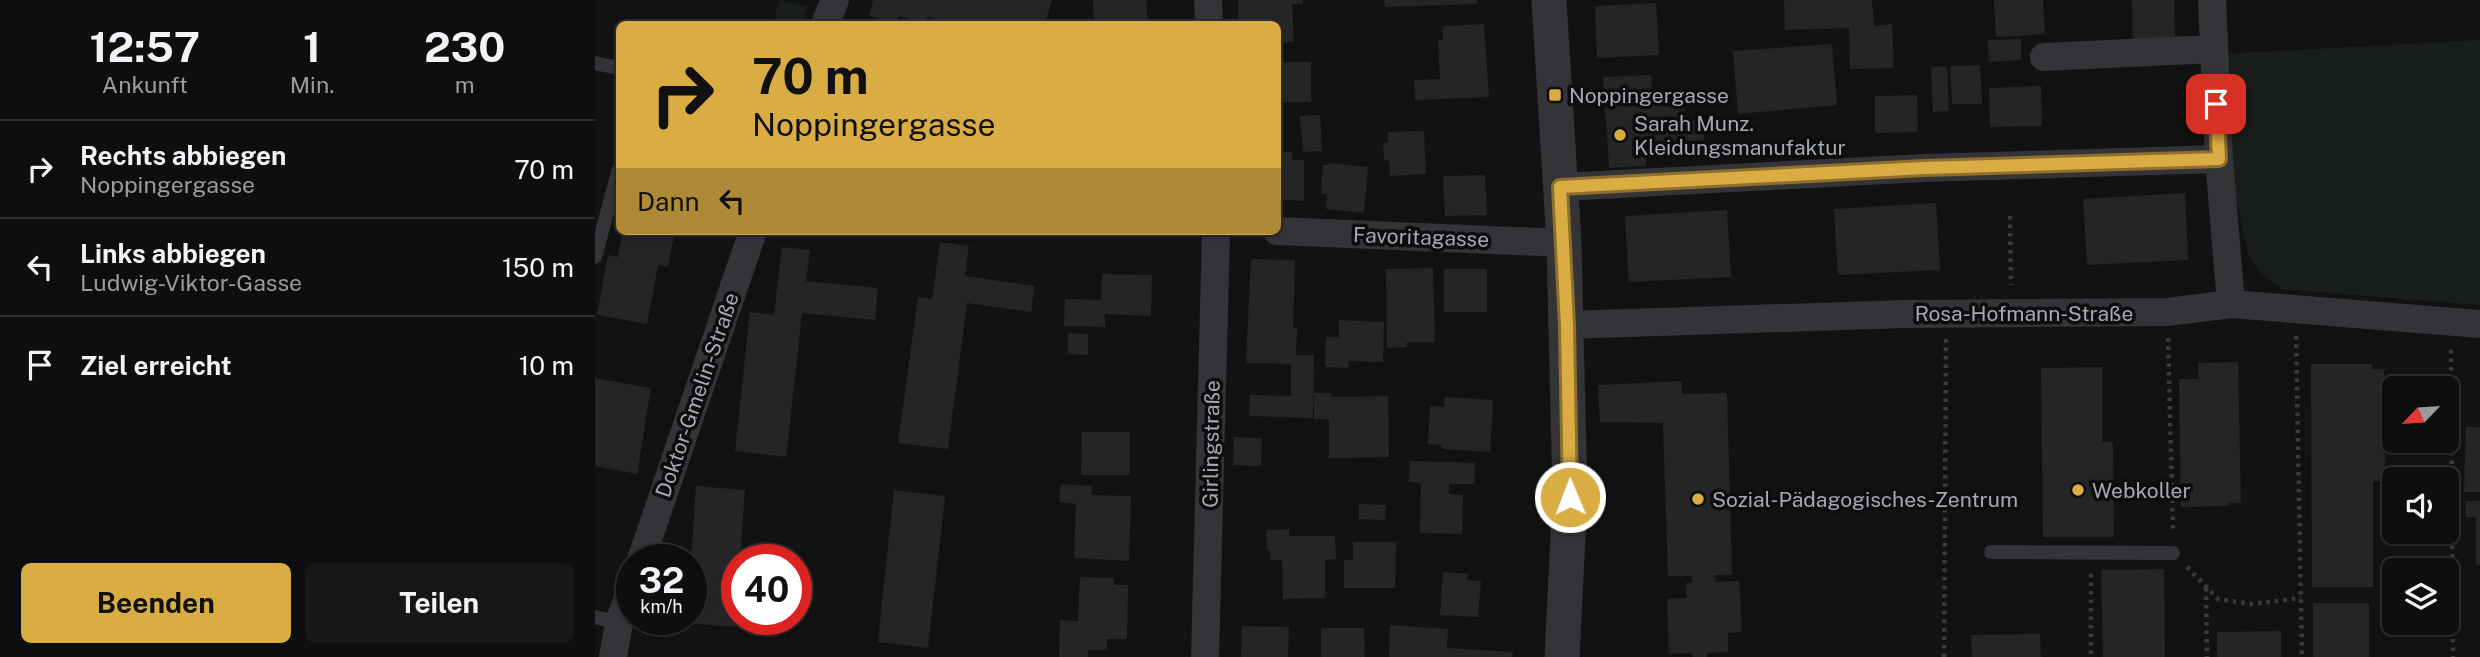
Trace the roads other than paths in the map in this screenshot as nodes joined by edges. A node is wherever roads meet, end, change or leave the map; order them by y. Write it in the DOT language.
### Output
graph roads {
  1 [pos="835,0"];
  2 [pos="1208,0"];
  3 [pos="1549,0"];
  4 [pos="2212,0"];
  5 [pos="826,21"];
  6 [pos="1209,21"];
  7 [pos="2214,49"];
  8 [pos="2044,57"];
  9 [pos="595,63"];
  10 [pos="616,67"];
  11 [pos="2219,159"];
  12 [pos="616,180"];
  13 [pos="1560,187"];
  14 [pos="1281,231"];
  15 [pos="752,235"];
  16 [pos="1216,235"];
  17 [pos="1564,243"];
  18 [pos="595,257"];
  19 [pos="2231,304"];
  20 [pos="2480,324"];
  21 [pos="1567,325"];
  22 [pos="646,544"];
  23 [pos="1991,552"];
  24 [pos="2173,553"];
  25 [pos="607,620"];
  26 [pos="613,657"];
  27 [pos="1205,657"];
  28 [pos="1562,657"];
  1 -- 5 [label="street"];
  2 -- 6 [label="street"];
  3 -- 13 [label="street"];
  4 -- 7 [label="street"];
  7 -- 8 [label="street"];
  7 -- 11 [label="street"];
  9 -- 10 [label="lane"];
  11 -- 13 [label="street"];
  11 -- 19 [label="street"];
  12 -- 18 [label="lane"];
  13 -- 17 [label="street"];
  14 -- 17 [label="street, Favoritagasse"];
  15 -- 22 [label="street, Doktor-Gmelin-Straße"];
  16 -- 27 [label="street, Girlingstraße"];
  17 -- 21 [label="street"];
  19 -- 20 [label="street, Rosa-Hofmann-Straße"];
  19 -- 21 [label="street, Rosa-Hofmann-Straße"];
  21 -- 28 [label="street"];
  23 -- 24 [label="lane"];
  25 -- 26 [label="street"];
}
